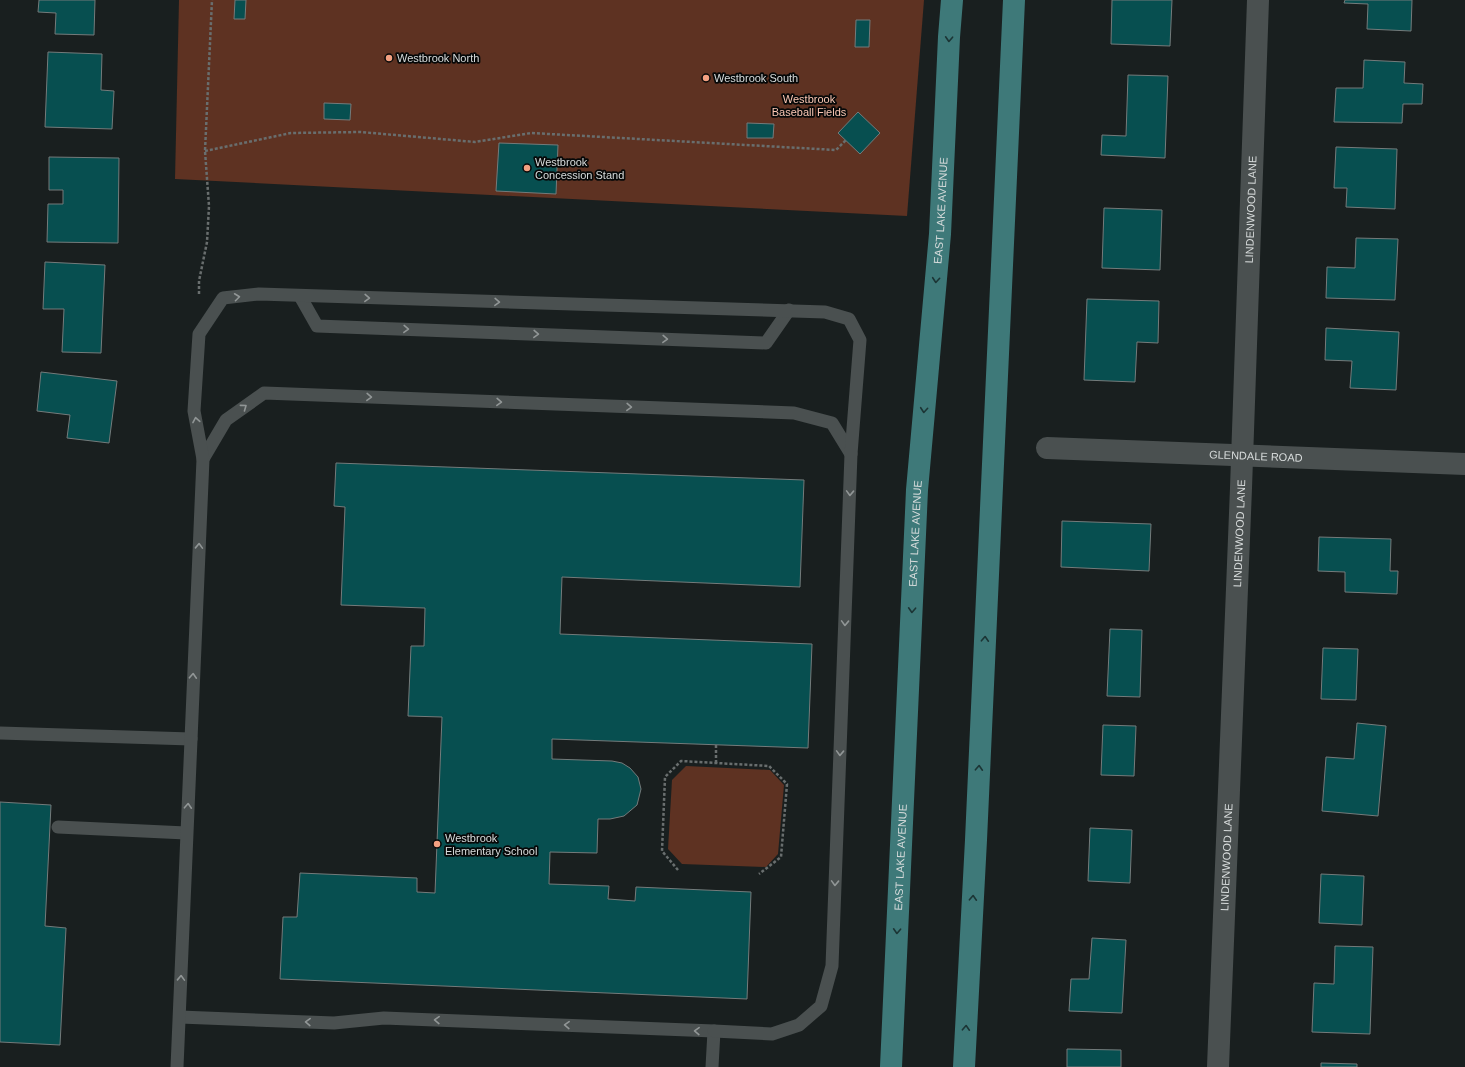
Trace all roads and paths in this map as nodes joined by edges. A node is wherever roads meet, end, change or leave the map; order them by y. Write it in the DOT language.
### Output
graph roads {
  1 [pos="212,0"];
  2 [pos="952,0"];
  3 [pos="1014,0"];
  4 [pos="1258,0"];
  5 [pos="846,140"];
  6 [pos="205,151"];
  7 [pos="300,296"];
  8 [pos="789,310"];
  9 [pos="199,334"];
  10 [pos="1047,448"];
  11 [pos="851,454"];
  12 [pos="1243,455"];
  13 [pos="203,459"];
  14 [pos="1465,464"];
  15 [pos="0,733"];
  16 [pos="190,739"];
  17 [pos="716,745"];
  18 [pos="716,763"];
  19 [pos="58,827"];
  20 [pos="186,833"];
  21 [pos="678,870"];
  22 [pos="759,874"];
  23 [pos="180,1016"];
  24 [pos="714,1031"];
  25 [pos="177,1067"];
  26 [pos="712,1067"];
  27 [pos="891,1067"];
  28 [pos="964,1067"];
  29 [pos="1218,1067"];
  1 -- 6 [label="path"];
  2 -- 27 [label="main road, EAST LAKE AVENUE, one-way"];
  28 -- 3 [label="main road, one-way"];
  4 -- 12 [label="street, LINDENWOOD LANE"];
  5 -- 6 [label="path"];
  6 -- 9 [label="path"];
  7 -- 8 [label="lane, one-way"];
  7 -- 8 [label="lane, one-way"];
  9 -- 7 [label="lane, one-way"];
  8 -- 11 [label="lane"];
  13 -- 9 [label="lane, one-way"];
  10 -- 12 [label="street, GLENDALE ROAD"];
  13 -- 11 [label="lane, one-way"];
  11 -- 24 [label="lane, one-way"];
  12 -- 14 [label="street, GLENDALE ROAD"];
  12 -- 29 [label="street, LINDENWOOD LANE"];
  16 -- 13 [label="lane, one-way"];
  15 -- 16 [label="lane"];
  20 -- 16 [label="lane, one-way"];
  17 -- 18 [label="path"];
  18 -- 21 [label="path"];
  18 -- 22 [label="path"];
  19 -- 20 [label="lane"];
  23 -- 20 [label="lane, one-way"];
  24 -- 23 [label="lane, one-way"];
  23 -- 25 [label="lane"];
  24 -- 26 [label="lane"];
}
